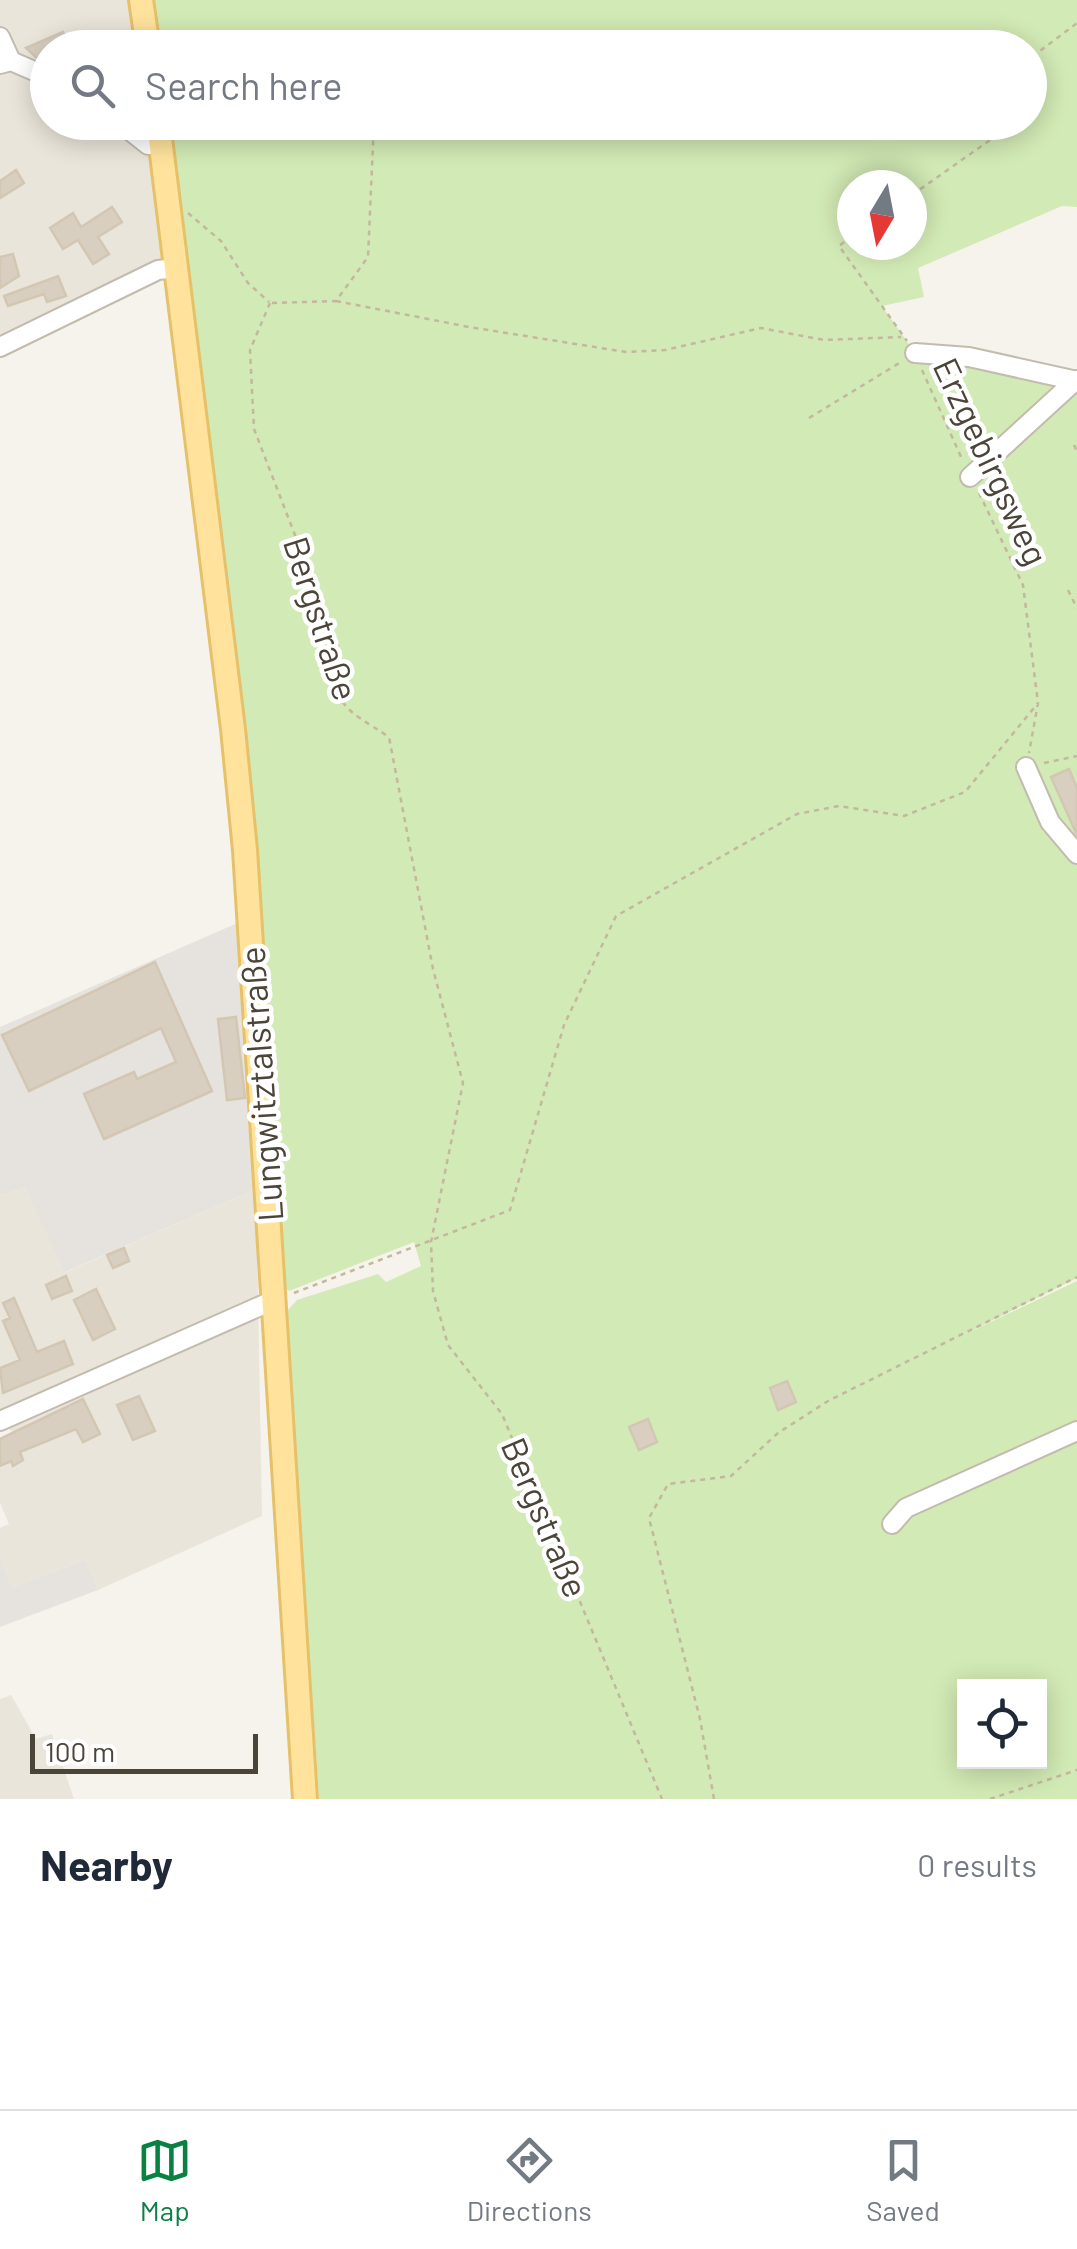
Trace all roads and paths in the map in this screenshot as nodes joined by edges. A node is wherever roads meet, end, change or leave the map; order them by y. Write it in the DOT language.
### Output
graph roads {
  1 [pos="140,0"];
  2 [pos="1077,23"];
  3 [pos="145,30"];
  4 [pos="0,37"];
  5 [pos="1047,46"];
  6 [pos="5,62"];
  7 [pos="30,71"];
  8 [pos="161,140"];
  9 [pos="373,140"];
  10 [pos="990,140"];
  11 [pos="927,184"];
  12 [pos="168,197"];
  13 [pos="848,260"];
  14 [pos="177,268"];
  15 [pos="336,301"];
  16 [pos="270,303"];
  17 [pos="904,337"];
  18 [pos="0,347"];
  19 [pos="915,353"];
  20 [pos="1076,380"];
  21 [pos="809,418"];
  22 [pos="1074,445"];
  23 [pos="1077,452"];
  24 [pos="970,477"];
  25 [pos="1068,590"];
  26 [pos="1077,608"];
  27 [pos="1038,703"];
  28 [pos="1077,756"];
  29 [pos="1026,767"];
  30 [pos="1077,854"];
  31 [pos="430,1242"];
  32 [pos="1077,1277"];
  33 [pos="274,1300"];
  34 [pos="0,1421"];
  35 [pos="1077,1431"];
  36 [pos="892,1524"];
  37 [pos="1077,1770"];
  38 [pos="305,1799"];
  39 [pos="662,1799"];
  40 [pos="714,1799"];
  41 [pos="990,1799"];
  1 -- 3 [label="main road"];
  2 -- 5 [label="path"];
  4 -- 6 [label="street"];
  6 -- 7 [label="street"];
  8 -- 12 [label="main road, Lungwitztalstraße"];
  9 -- 15 [label="path"];
  10 -- 11 [label="path"];
  12 -- 14 [label="main road, Lungwitztalstraße"];
  12 -- 16 [label="path"];
  13 -- 17 [label="path, Erzgebirgsweg"];
  14 -- 18 [label="street"];
  14 -- 33 [label="main road, Lungwitztalstraße"];
  15 -- 16 [label="path"];
  15 -- 17 [label="path"];
  16 -- 31 [label="path, Bergstraße"];
  17 -- 19 [label="path, Erzgebirgsweg"];
  19 -- 20 [label="street"];
  19 -- 21 [label="path"];
  19 -- 24 [label="path, Erzgebirgsweg"];
  20 -- 24 [label="street"];
  22 -- 23 [label="path"];
  24 -- 27 [label="path, Erzgebirgsweg"];
  25 -- 26 [label="path"];
  27 -- 29 [label="path, Erzgebirgsweg"];
  27 -- 31 [label="path"];
  28 -- 29 [label="path"];
  29 -- 30 [label="street"];
  31 -- 33 [label="path"];
  31 -- 39 [label="path, Bergstraße"];
  32 -- 40 [label="path"];
  33 -- 34 [label="street"];
  33 -- 38 [label="main road, Lungwitztalstraße"];
  35 -- 36 [label="street"];
  37 -- 41 [label="path"];
}
